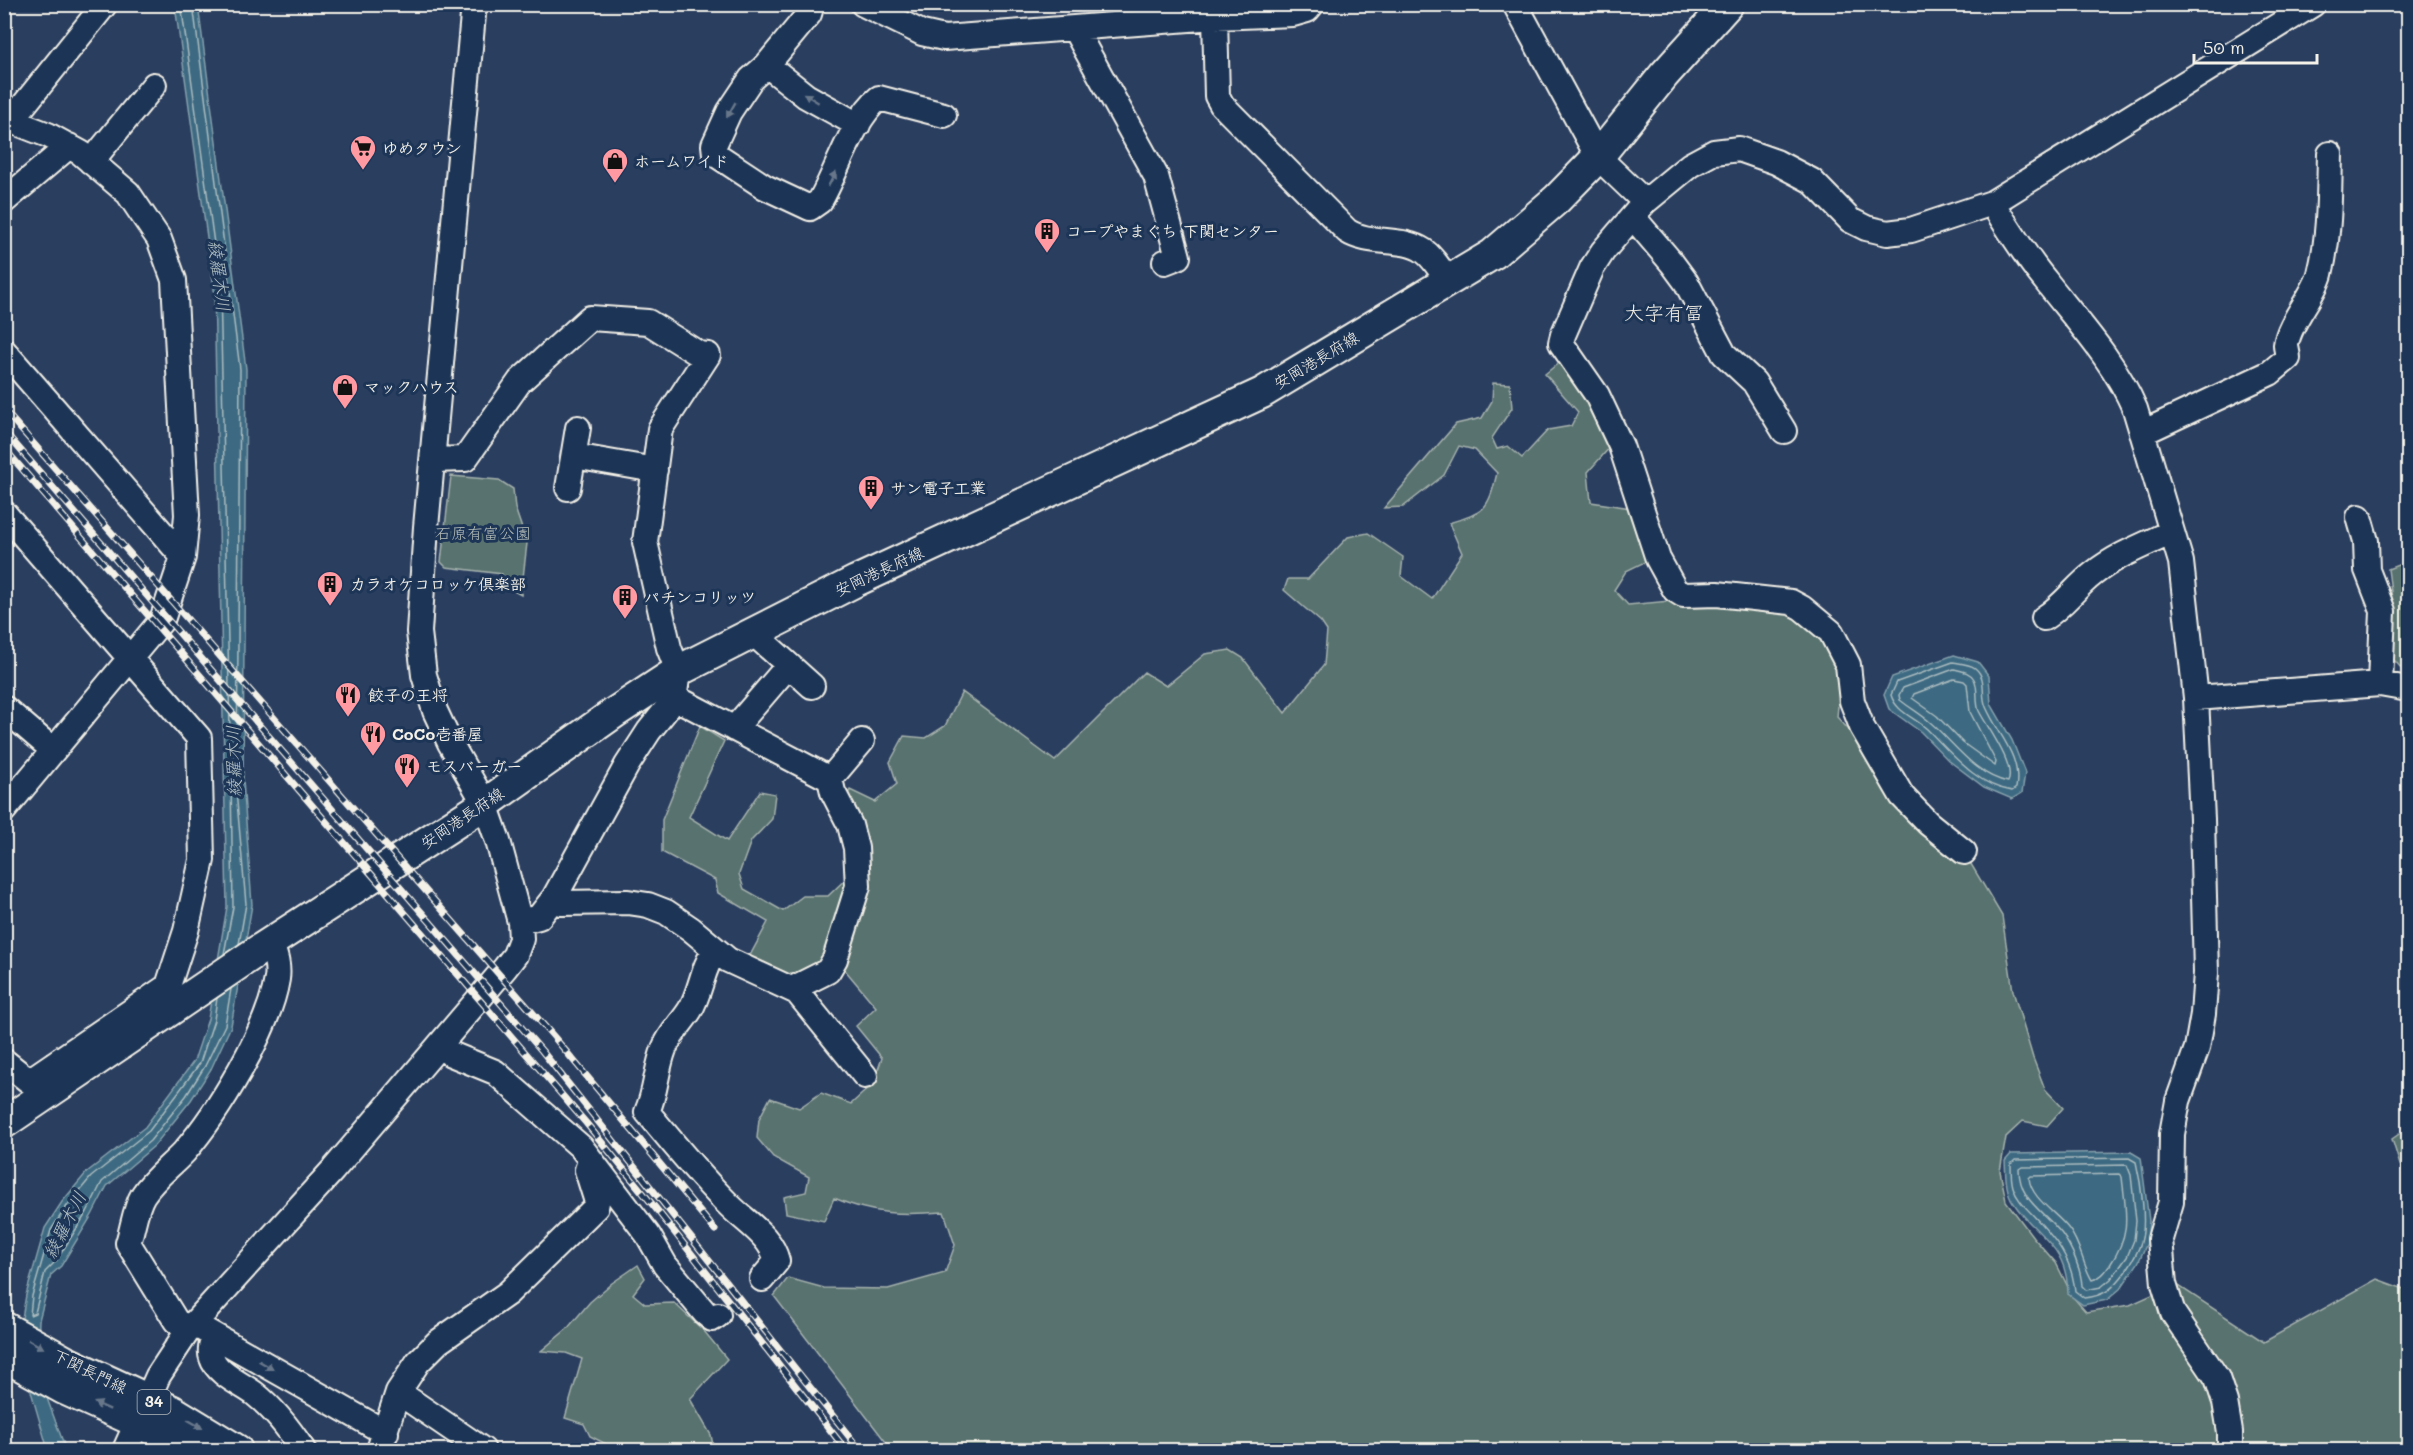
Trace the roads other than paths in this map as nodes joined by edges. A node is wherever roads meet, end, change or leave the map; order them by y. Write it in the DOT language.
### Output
graph roads {
  1 [pos="105,4"];
  2 [pos="474,4"];
  3 [pos="812,4"];
  4 [pos="863,4"];
  5 [pos="1312,4"];
  6 [pos="1515,4"];
  7 [pos="1728,4"];
  8 [pos="2313,4"];
  9 [pos="893,11"];
  10 [pos="1215,17"];
  11 [pos="1074,28"];
  12 [pos="767,65"];
  13 [pos="154,85"];
  14 [pos="944,115"];
  15 [pos="8,119"];
  16 [pos="858,125"];
  17 [pos="69,146"];
  18 [pos="2330,154"];
  19 [pos="1598,157"];
  20 [pos="91,162"];
  21 [pos="4,201"];
  22 [pos="1992,203"];
  23 [pos="1639,210"];
  24 [pos="1165,262"];
  25 [pos="1448,281"];
  26 [pos="4,351"];
  27 [pos="578,428"];
  28 [pos="1784,431"];
  29 [pos="2142,433"];
  30 [pos="574,456"];
  31 [pos="432,459"];
  32 [pos="655,470"];
  33 [pos="568,488"];
  34 [pos="4,513"];
  35 [pos="2359,517"];
  36 [pos="2172,532"];
  37 [pos="183,557"];
  38 [pos="2044,618"];
  39 [pos="752,632"];
  40 [pos="132,658"];
  41 [pos="788,666"];
  42 [pos="676,684"];
  43 [pos="2380,684"];
  44 [pos="812,687"];
  45 [pos="2409,689"];
  46 [pos="2196,698"];
  47 [pos="4,708"];
  48 [pos="734,729"];
  49 [pos="862,741"];
  50 [pos="53,750"];
  51 [pos="830,778"];
  52 [pos="485,804"];
  53 [pos="4,810"];
  54 [pos="1964,852"];
  55 [pos="554,898"];
  56 [pos="520,922"];
  57 [pos="267,946"];
  58 [pos="715,950"];
  59 [pos="792,989"];
  60 [pos="439,1046"];
  61 [pos="4,1061"];
  62 [pos="865,1076"];
  63 [pos="4,1123"];
  64 [pos="591,1159"];
  65 [pos="762,1279"];
  66 [pos="718,1315"];
  67 [pos="4,1327"];
  68 [pos="199,1329"];
  69 [pos="4,1356"];
  70 [pos="65,1375"];
  71 [pos="398,1392"];
  72 [pos="142,1410"];
  73 [pos="382,1442"];
  74 [pos="125,1450"];
  75 [pos="192,1450"];
  76 [pos="237,1450"];
  77 [pos="303,1450"];
  78 [pos="483,1450"];
  79 [pos="2230,1450"];
  1 -- 15 [label="street"];
  2 -- 31 [label="street"];
  3 -- 12 [label="street"];
  4 -- 9 [label="street"];
  5 -- 10 [label="street"];
  6 -- 19 [label="street"];
  7 -- 19 [label="main road, 安岡港長府線"];
  8 -- 22 [label="street"];
  9 -- 11 [label="street"];
  10 -- 11 [label="street"];
  10 -- 25 [label="street"];
  11 -- 24 [label="street"];
  16 -- 12 [label="street, one-way"];
  12 -- 16 [label="street, one-way"];
  13 -- 20 [label="street"];
  14 -- 16 [label="street"];
  15 -- 17 [label="street"];
  17 -- 20 [label="street"];
  17 -- 21 [label="street"];
  18 -- 29 [label="street"];
  19 -- 23 [label="street"];
  19 -- 25 [label="main road, 安岡港長府線"];
  20 -- 37 [label="street"];
  22 -- 23 [label="street"];
  22 -- 29 [label="street"];
  23 -- 28 [label="street"];
  23 -- 54 [label="street"];
  25 -- 39 [label="main road, 安岡港長府線"];
  26 -- 37 [label="street"];
  27 -- 30 [label="street"];
  29 -- 36 [label="street"];
  30 -- 32 [label="street"];
  30 -- 33 [label="street"];
  31 -- 32 [label="street"];
  31 -- 52 [label="street"];
  32 -- 42 [label="street"];
  34 -- 40 [label="street"];
  35 -- 43 [label="street"];
  36 -- 38 [label="street"];
  36 -- 46 [label="street"];
  37 -- 40 [label="street"];
  39 -- 41 [label="street"];
  39 -- 42 [label="main road, 安岡港長府線"];
  40 -- 50 [label="street"];
  40 -- 61 [label="street"];
  41 -- 44 [label="street"];
  41 -- 48 [label="street"];
  42 -- 48 [label="street"];
  42 -- 52 [label="main road, 安岡港長府線"];
  42 -- 55 [label="street"];
  43 -- 45 [label="street"];
  43 -- 46 [label="street"];
  46 -- 79 [label="street"];
  47 -- 50 [label="street"];
  48 -- 51 [label="street"];
  49 -- 51 [label="street"];
  50 -- 53 [label="street"];
  51 -- 59 [label="street"];
  52 -- 56 [label="street"];
  52 -- 57 [label="main road, 安岡港長府線"];
  55 -- 56 [label="street"];
  55 -- 58 [label="street"];
  56 -- 60 [label="street"];
  57 -- 63 [label="main road, 安岡港長府線"];
  57 -- 68 [label="street"];
  58 -- 59 [label="street"];
  58 -- 65 [label="street"];
  59 -- 62 [label="street"];
  60 -- 64 [label="street"];
  60 -- 68 [label="street"];
  64 -- 66 [label="street"];
  64 -- 71 [label="street"];
  67 -- 70 [label="main road, 下関長門線 / 34, one-way"];
  68 -- 72 [label="street"];
  68 -- 73 [label="street, one-way"];
  68 -- 77 [label="street"];
  69 -- 70 [label="main road, 下関長門線 / 34"];
  70 -- 72 [label="main road, 下関長門線 / 34"];
  71 -- 73 [label="street"];
  71 -- 78 [label="street"];
  72 -- 74 [label="street"];
  72 -- 75 [label="main road, 下関長門線 / 34"];
  72 -- 76 [label="main road, 下関長門線 / 34, one-way"];
}
